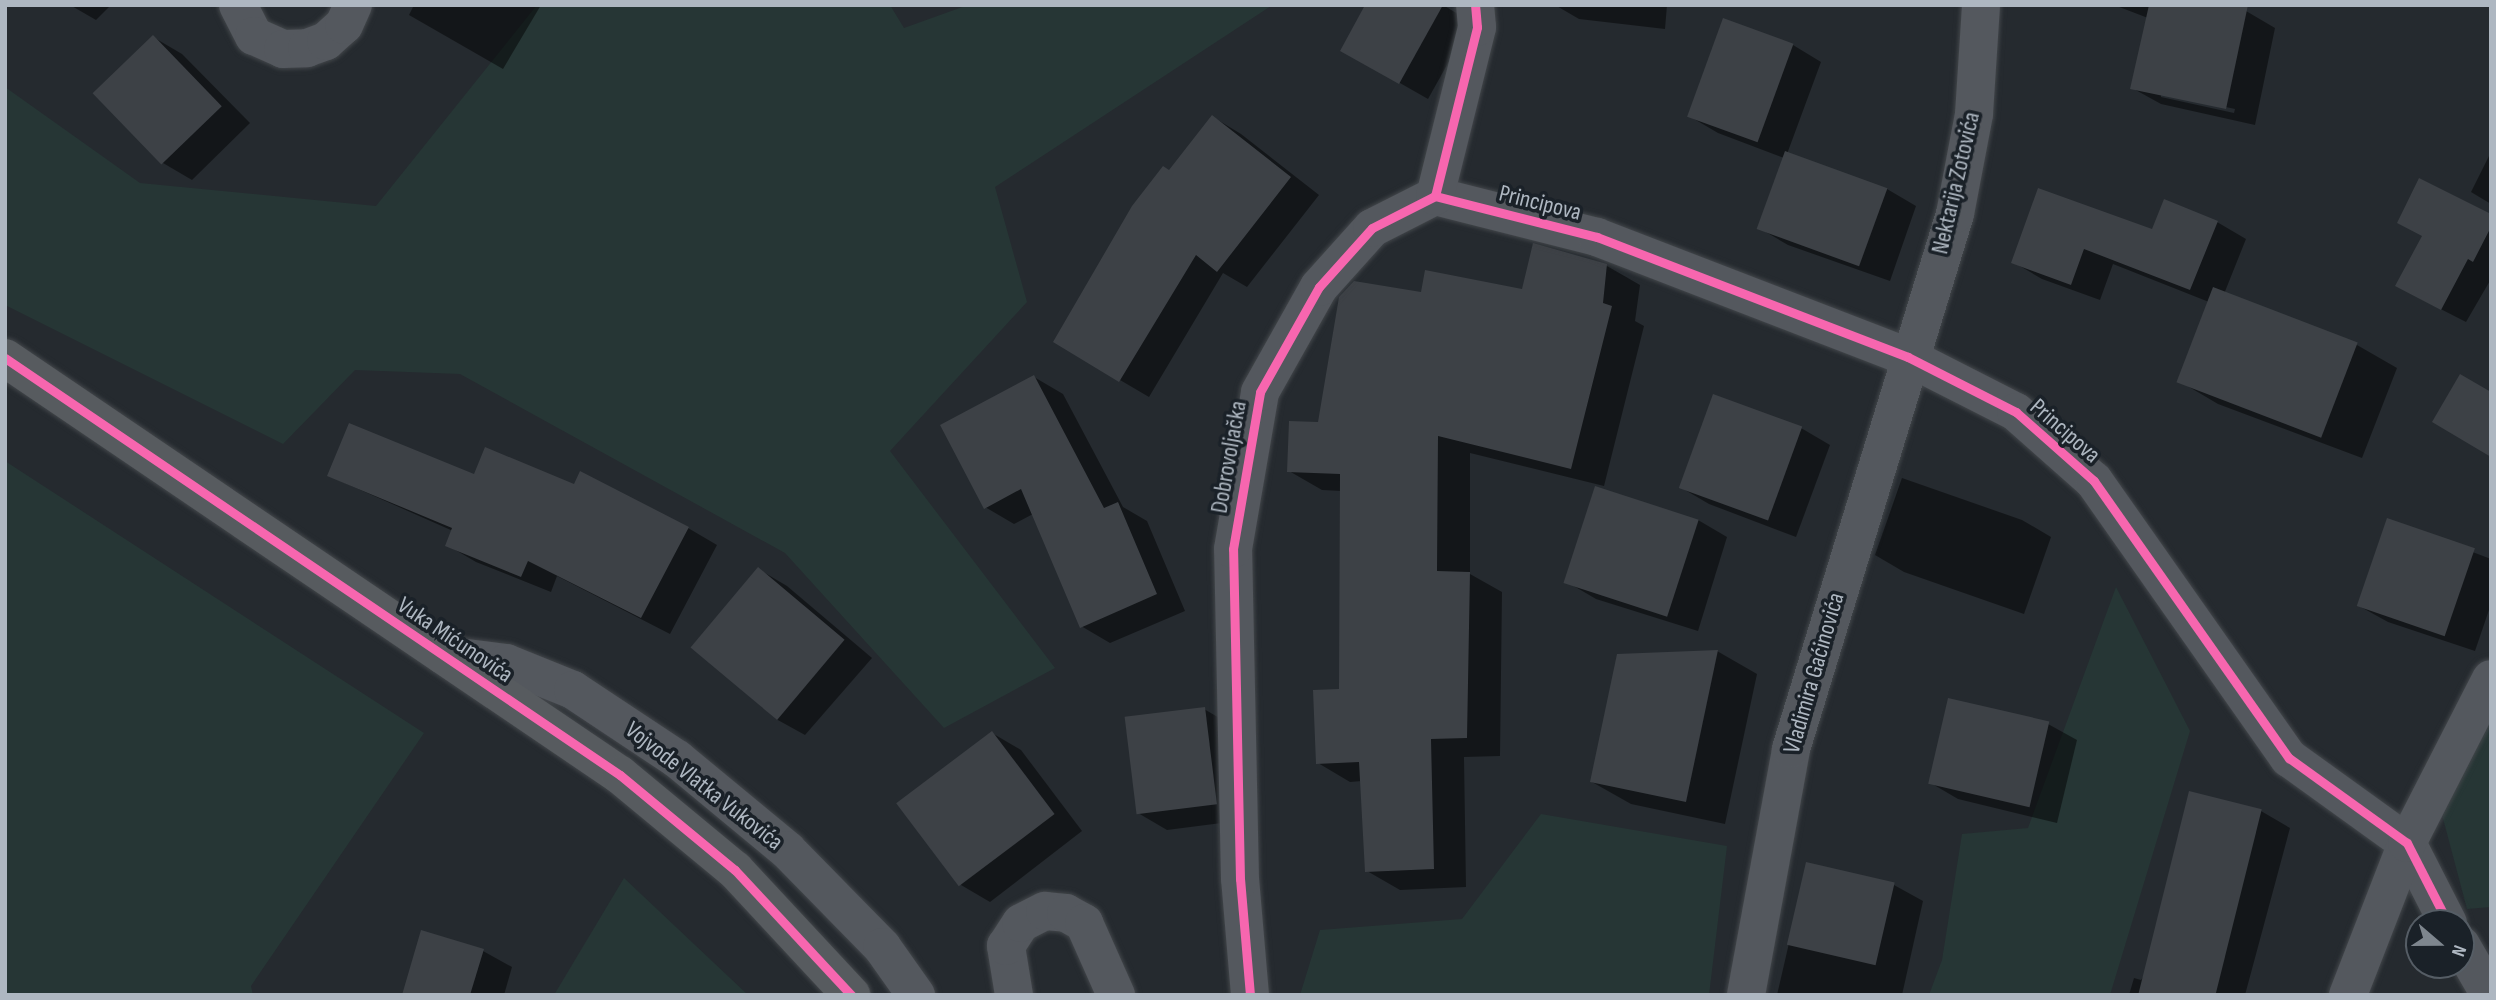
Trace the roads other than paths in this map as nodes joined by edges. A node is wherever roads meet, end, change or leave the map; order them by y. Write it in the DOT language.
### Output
graph roads {
  1 [pos="238,5"];
  2 [pos="354,5"];
  3 [pos="1475,5"];
  4 [pos="1980,5"];
  5 [pos="1435,196"];
  6 [pos="1908,357"];
  7 [pos="5,358"];
  8 [pos="443,655"];
  9 [pos="2491,679"];
  10 [pos="2407,843"];
  11 [pos="2441,909"];
  12 [pos="2475,970"];
  13 [pos="851,995"];
  14 [pos="916,995"];
  15 [pos="1014,995"];
  16 [pos="1116,995"];
  17 [pos="1250,995"];
  18 [pos="1746,995"];
  19 [pos="2348,995"];
  20 [pos="2490,995"];
  1 -- 2 [label="street"];
  3 -- 5 [label="street"];
  4 -- 6 [label="street, Nektarija Zotovića"];
  5 -- 6 [label="street, Principova"];
  5 -- 17 [label="street, Dobrovoljačka"];
  6 -- 10 [label="street, Principova"];
  6 -- 18 [label="street, Vladimira Gaćinovića"];
  7 -- 8 [label="main road, Vuka Mićunovića"];
  8 -- 13 [label="main road, Vuka Mićunovića"];
  8 -- 14 [label="street, Vojvode Vlatka Vukovića"];
  9 -- 10 [label="street"];
  10 -- 11 [label="street, Principova"];
  10 -- 19 [label="street"];
  12 -- 20 [label="street"];
  15 -- 16 [label="street"];
}
